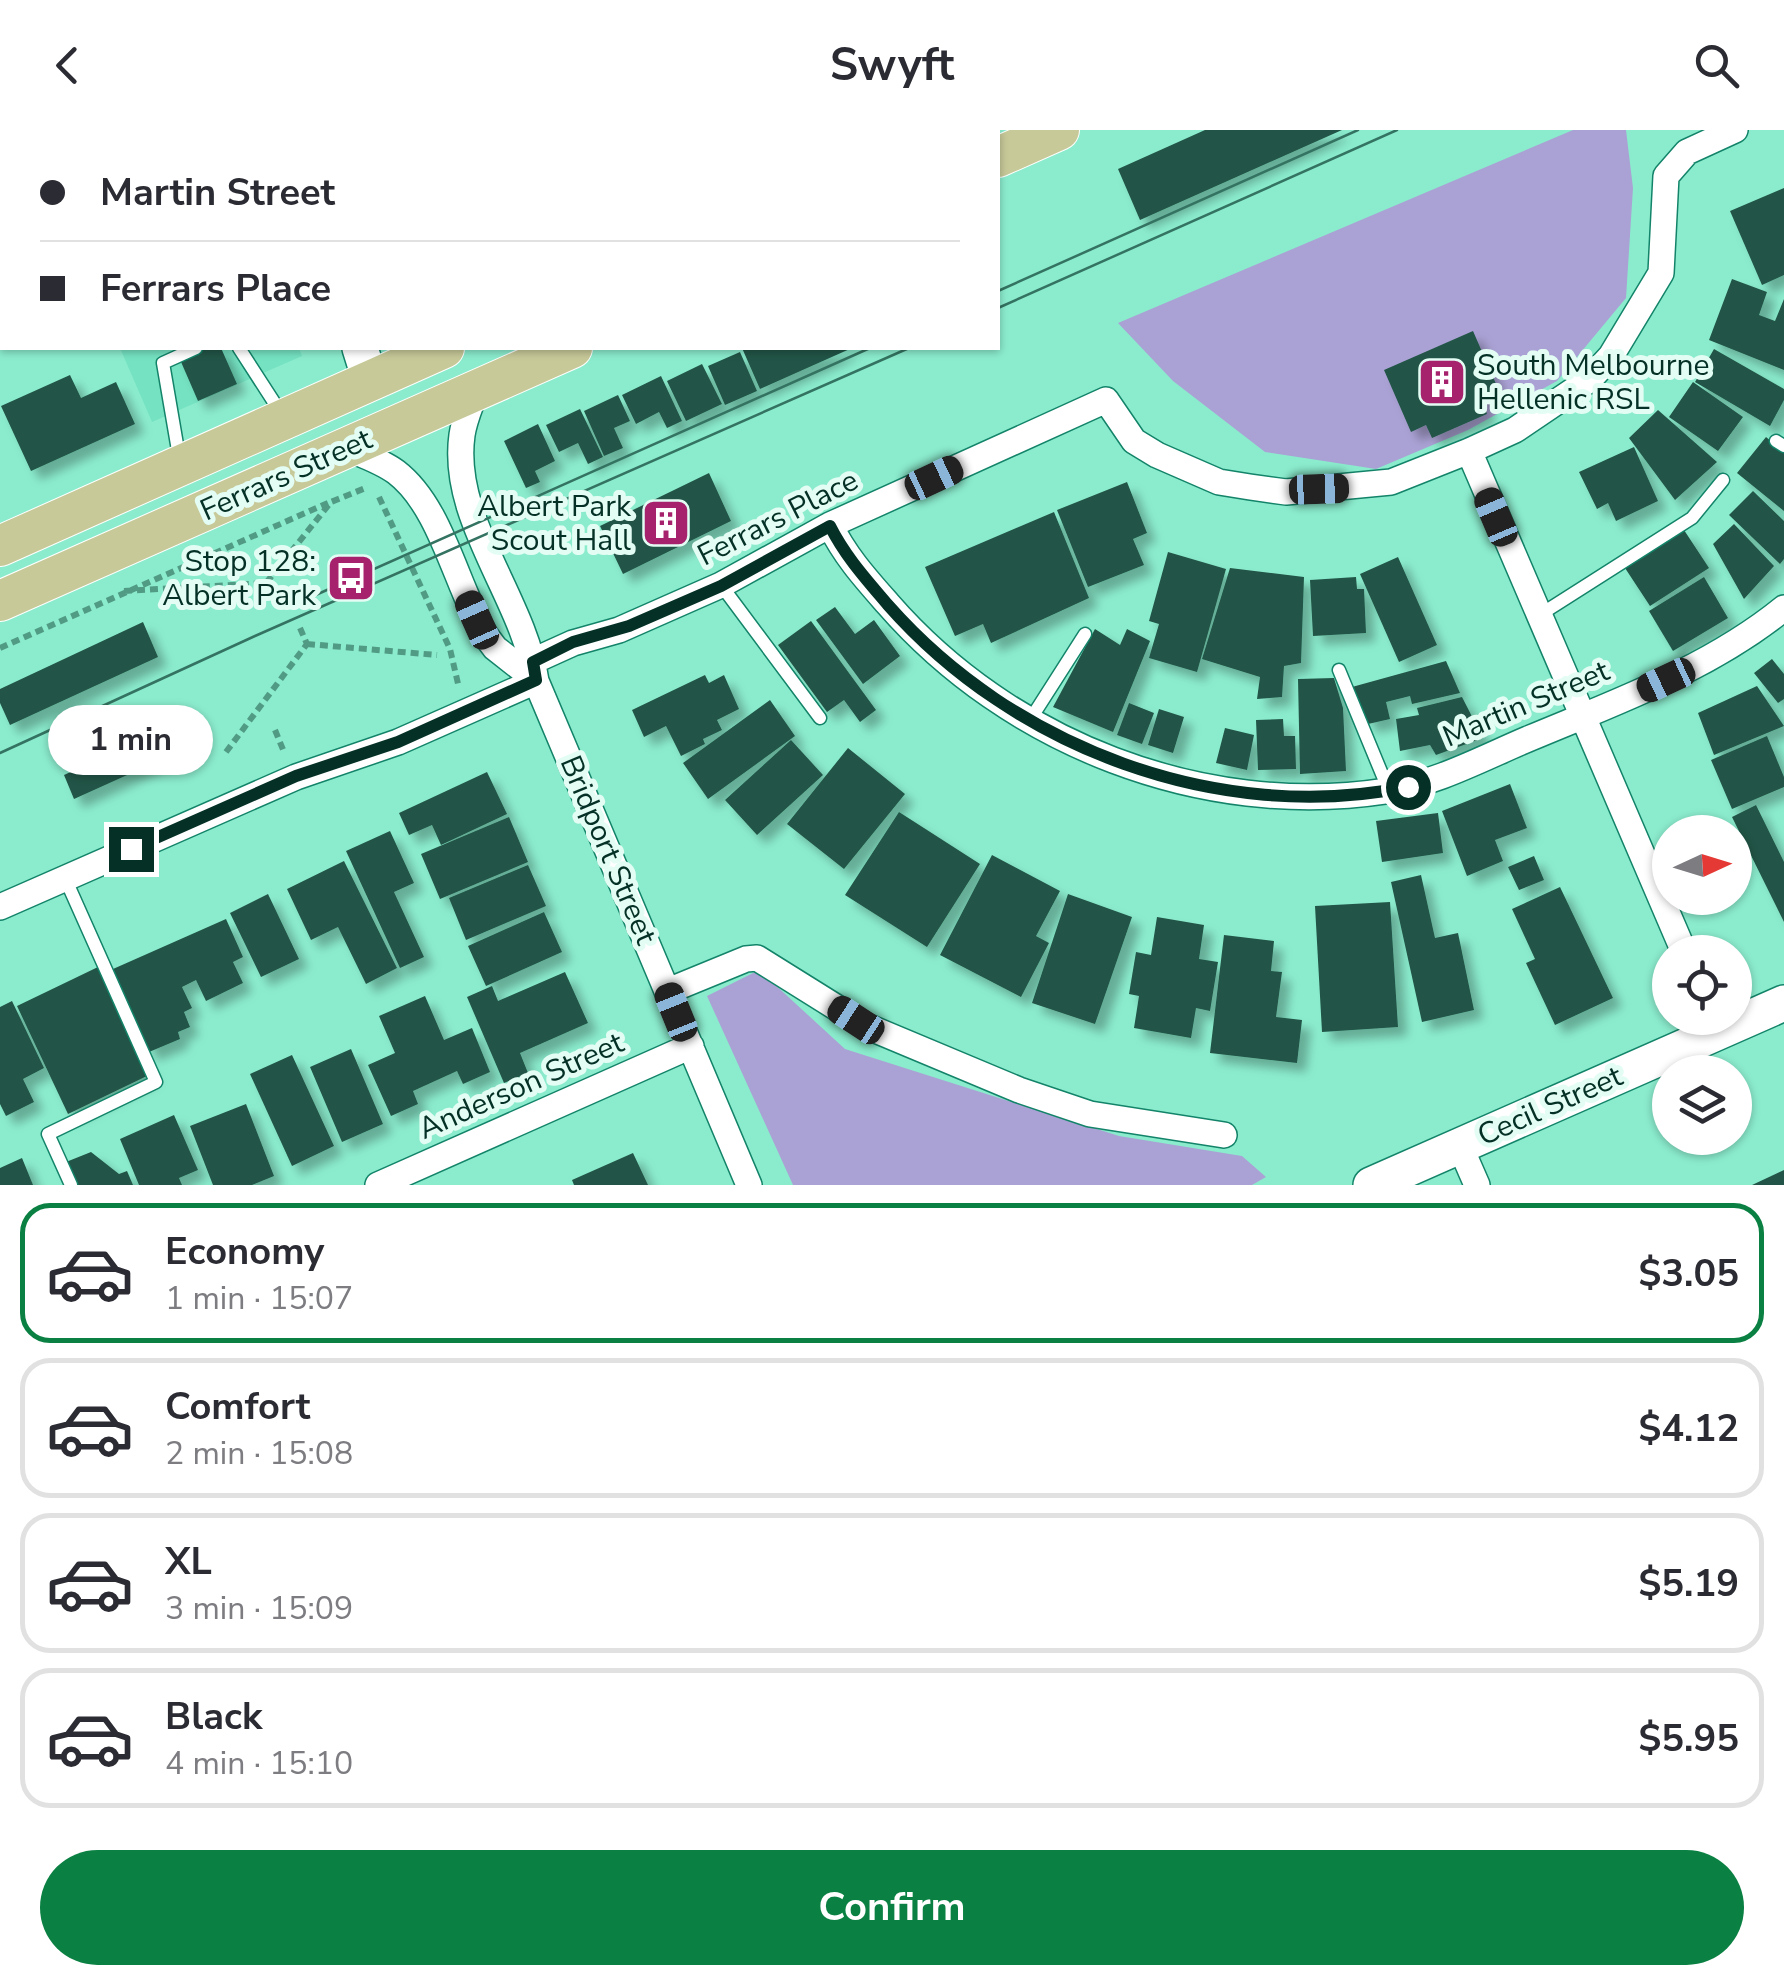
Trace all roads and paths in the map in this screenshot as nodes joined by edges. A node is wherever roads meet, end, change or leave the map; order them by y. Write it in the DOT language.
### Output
graph roads {
  1 [pos="1735,130"];
  2 [pos="1043,133"];
  3 [pos="1000,157"];
  4 [pos="191,350"];
  5 [pos="240,350"];
  6 [pos="434,350"];
  7 [pos="567,350"];
  8 [pos="365,364"];
  9 [pos="468,393"];
  10 [pos="284,419"];
  11 [pos="346,448"];
  12 [pos="1468,451"];
  13 [pos="180,465"];
  14 [pos="1724,480"];
  15 [pos="330,502"];
  16 [pos="830,526"];
  17 [pos="4,542"];
  18 [pos="266,583"];
  19 [pos="721,586"];
  20 [pos="124,590"];
  21 [pos="272,598"];
  22 [pos="0,601"];
  23 [pos="1784,608"];
  24 [pos="1538,616"];
  25 [pos="300,628"];
  26 [pos="1084,634"];
  27 [pos="307,644"];
  28 [pos="0,648"];
  29 [pos="437,655"];
  30 [pos="530,670"];
  31 [pos="1339,670"];
  32 [pos="467,711"];
  33 [pos="1582,716"];
  34 [pos="820,718"];
  35 [pos="1030,720"];
  36 [pos="226,752"];
  37 [pos="1389,791"];
  38 [pos="65,878"];
  39 [pos="0,907"];
  40 [pos="1677,935"];
  41 [pos="668,991"];
  42 [pos="1784,1003"];
  43 [pos="1752,1013"];
  44 [pos="1694,1035"];
  45 [pos="691,1046"];
  46 [pos="1224,1135"];
  47 [pos="1460,1146"];
  48 [pos="71,1185"];
  49 [pos="378,1185"];
  50 [pos="749,1185"];
  51 [pos="1371,1185"];
  52 [pos="1477,1185"];
  1 -- 12 [label="street, Ferrars Place"];
  2 -- 3 [label="main road"];
  4 -- 13 [label="lane"];
  5 -- 10 [label="lane"];
  6 -- 8 [label="main road, Ferrars Street"];
  7 -- 9 [label="main road, Ferrars Street"];
  8 -- 9 [label="main road"];
  8 -- 10 [label="main road, Ferrars Street"];
  9 -- 11 [label="main road, Ferrars Street"];
  9 -- 30 [label="street, Bridport Street"];
  10 -- 13 [label="main road, Ferrars Street"];
  11 -- 22 [label="main road, Ferrars Street"];
  11 -- 30 [label="street, Bridport Street"];
  12 -- 16 [label="street, Ferrars Place"];
  12 -- 24 [label="street"];
  13 -- 17 [label="main road, Ferrars Street"];
  14 -- 24 [label="lane"];
  15 -- 18 [label="path"];
  15 -- 20 [label="path"];
  15 -- 32 [label="path"];
  16 -- 19 [label="street, Ferrars Place"];
  16 -- 35 [label="street, Martin Street"];
  18 -- 20 [label="path"];
  18 -- 21 [label="path"];
  19 -- 30 [label="street, Ferrars Place"];
  19 -- 34 [label="lane"];
  20 -- 28 [label="path"];
  23 -- 33 [label="street, Martin Street"];
  24 -- 33 [label="street"];
  25 -- 27 [label="path"];
  26 -- 35 [label="lane"];
  27 -- 29 [label="path"];
  27 -- 36 [label="path"];
  30 -- 32 [label="street, Ferrars Place"];
  30 -- 41 [label="street, Bridport Street"];
  31 -- 37 [label="lane"];
  32 -- 38 [label="street, Ferrars Place"];
  33 -- 37 [label="street, Martin Street"];
  33 -- 40 [label="street"];
  35 -- 37 [label="street, Martin Street"];
  38 -- 39 [label="street, Ferrars Place"];
  38 -- 48 [label="lane"];
  41 -- 45 [label="street, Bridport Street"];
  41 -- 46 [label="street"];
  42 -- 43 [label="street, Cecil Street"];
  44 -- 47 [label="street, Cecil Street"];
  45 -- 49 [label="street, Anderson Street"];
  45 -- 50 [label="street, Bridport Street"];
  47 -- 51 [label="street, Cecil Street"];
  47 -- 52 [label="street"];
}
